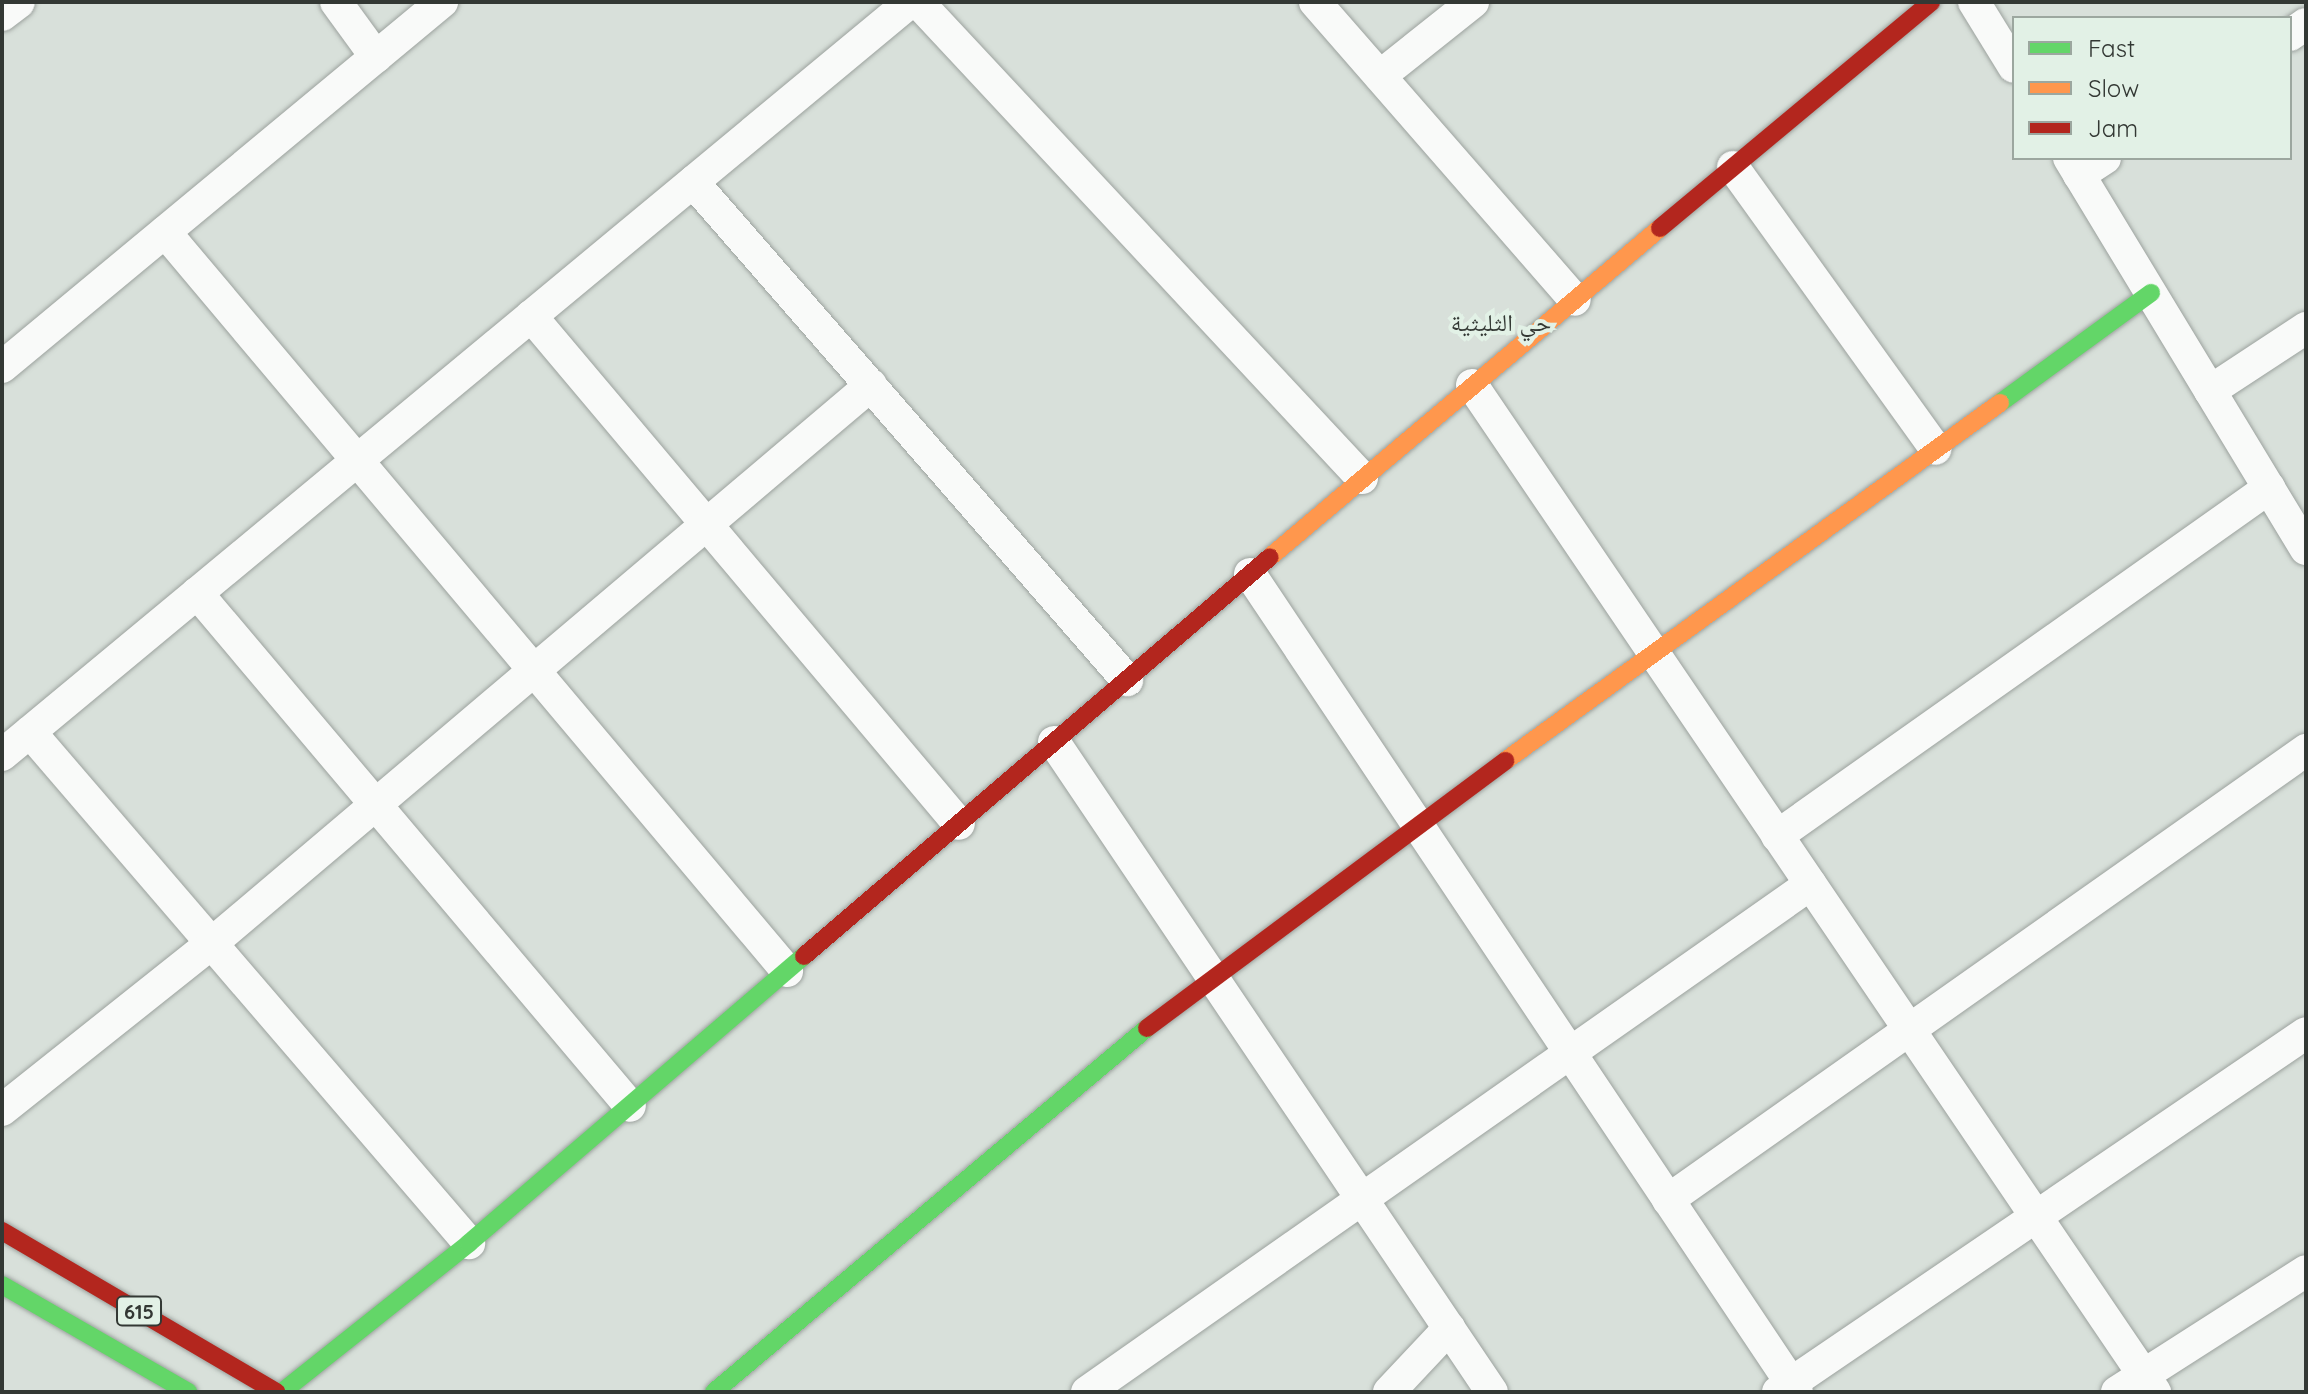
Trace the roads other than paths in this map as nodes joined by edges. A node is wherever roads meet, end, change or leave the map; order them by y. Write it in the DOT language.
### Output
graph roads {
  1 [pos="19,2"];
  2 [pos="336,2"];
  3 [pos="442,2"];
  4 [pos="910,2"];
  5 [pos="918,2"];
  6 [pos="1315,2"];
  7 [pos="1473,2"];
  8 [pos="1931,2"];
  9 [pos="1974,2"];
  10 [pos="2,15"];
  11 [pos="376,57"];
  12 [pos="2012,64"];
  13 [pos="1380,76"];
  14 [pos="2084,164"];
  15 [pos="1733,167"];
  16 [pos="693,182"];
  17 [pos="165,232"];
  18 [pos="2151,293"];
  19 [pos="1575,300"];
  20 [pos="531,316"];
  21 [pos="2306,328"];
  22 [pos="2,367"];
  23 [pos="871,385"];
  24 [pos="1472,385"];
  25 [pos="2210,391"];
  26 [pos="1936,449"];
  27 [pos="357,461"];
  28 [pos="1362,478"];
  29 [pos="2269,488"];
  30 [pos="706,524"];
  31 [pos="2306,549"];
  32 [pos="1250,574"];
  33 [pos="197,593"];
  34 [pos="1654,653"];
  35 [pos="533,670"];
  36 [pos="1127,680"];
  37 [pos="30,732"];
  38 [pos="1054,742"];
  39 [pos="2306,750"];
  40 [pos="2,755"];
  41 [pos="375,804"];
  42 [pos="959,824"];
  43 [pos="1418,825"];
  44 [pos="1777,836"];
  45 [pos="1811,884"];
  46 [pos="211,944"];
  47 [pos="787,971"];
  48 [pos="1211,975"];
  49 [pos="1909,1030"];
  50 [pos="2304,1039"];
  51 [pos="1570,1054"];
  52 [pos="630,1106"];
  53 [pos="2,1110"];
  54 [pos="1668,1200"];
  55 [pos="1363,1201"];
  56 [pos="2036,1217"];
  57 [pos="2,1231"];
  58 [pos="469,1243"];
  59 [pos="2306,1271"];
  60 [pos="2,1285"];
  61 [pos="1449,1328"];
  62 [pos="2138,1386"];
  63 [pos="1789,1389"];
  64 [pos="188,1392"];
  65 [pos="279,1392"];
  66 [pos="714,1392"];
  67 [pos="1087,1392"];
  68 [pos="1389,1392"];
  69 [pos="1492,1392"];
  1 -- 10 [label="street"];
  2 -- 11 [label="street"];
  3 -- 11 [label="street"];
  4 -- 16 [label="street"];
  5 -- 28 [label="street"];
  6 -- 13 [label="street"];
  7 -- 13 [label="street"];
  8 -- 15 [label="main road"];
  9 -- 12 [label="street"];
  11 -- 17 [label="street"];
  13 -- 19 [label="street"];
  14 -- 18 [label="street"];
  15 -- 19 [label="main road"];
  15 -- 26 [label="street"];
  16 -- 20 [label="street"];
  16 -- 23 [label="street"];
  17 -- 22 [label="street"];
  17 -- 27 [label="street"];
  18 -- 25 [label="street"];
  18 -- 26 [label="main road"];
  19 -- 24 [label="main road"];
  20 -- 27 [label="street"];
  20 -- 30 [label="street"];
  21 -- 25 [label="street"];
  23 -- 30 [label="street"];
  23 -- 36 [label="street"];
  24 -- 28 [label="main road"];
  24 -- 34 [label="street"];
  25 -- 29 [label="street"];
  26 -- 34 [label="main road"];
  27 -- 33 [label="street"];
  27 -- 35 [label="street"];
  28 -- 32 [label="main road"];
  29 -- 31 [label="street"];
  29 -- 44 [label="street"];
  30 -- 35 [label="street"];
  30 -- 42 [label="street"];
  32 -- 36 [label="main road"];
  32 -- 43 [label="street"];
  33 -- 37 [label="street"];
  33 -- 41 [label="street"];
  34 -- 43 [label="main road"];
  34 -- 44 [label="street"];
  35 -- 41 [label="street"];
  35 -- 47 [label="street"];
  36 -- 38 [label="main road"];
  37 -- 40 [label="street"];
  37 -- 46 [label="street"];
  38 -- 42 [label="main road"];
  38 -- 48 [label="street"];
  39 -- 49 [label="street"];
  41 -- 46 [label="street"];
  41 -- 52 [label="street"];
  42 -- 47 [label="main road"];
  43 -- 48 [label="main road"];
  43 -- 51 [label="street"];
  44 -- 45 [label="street"];
  45 -- 49 [label="street"];
  45 -- 51 [label="street"];
  46 -- 53 [label="street"];
  46 -- 58 [label="street"];
  47 -- 52 [label="main road"];
  48 -- 55 [label="street"];
  48 -- 66 [label="main road"];
  49 -- 54 [label="street"];
  49 -- 56 [label="street"];
  50 -- 56 [label="street"];
  51 -- 54 [label="street"];
  51 -- 55 [label="street"];
  52 -- 58 [label="main road"];
  54 -- 63 [label="street"];
  55 -- 61 [label="street"];
  55 -- 67 [label="street"];
  56 -- 62 [label="street"];
  56 -- 63 [label="street"];
  57 -- 65 [label="main road, 615"];
  58 -- 65 [label="main road"];
  59 -- 62 [label="street"];
  60 -- 64 [label="main road, 615"];
  61 -- 68 [label="street"];
  61 -- 69 [label="street"];
}
